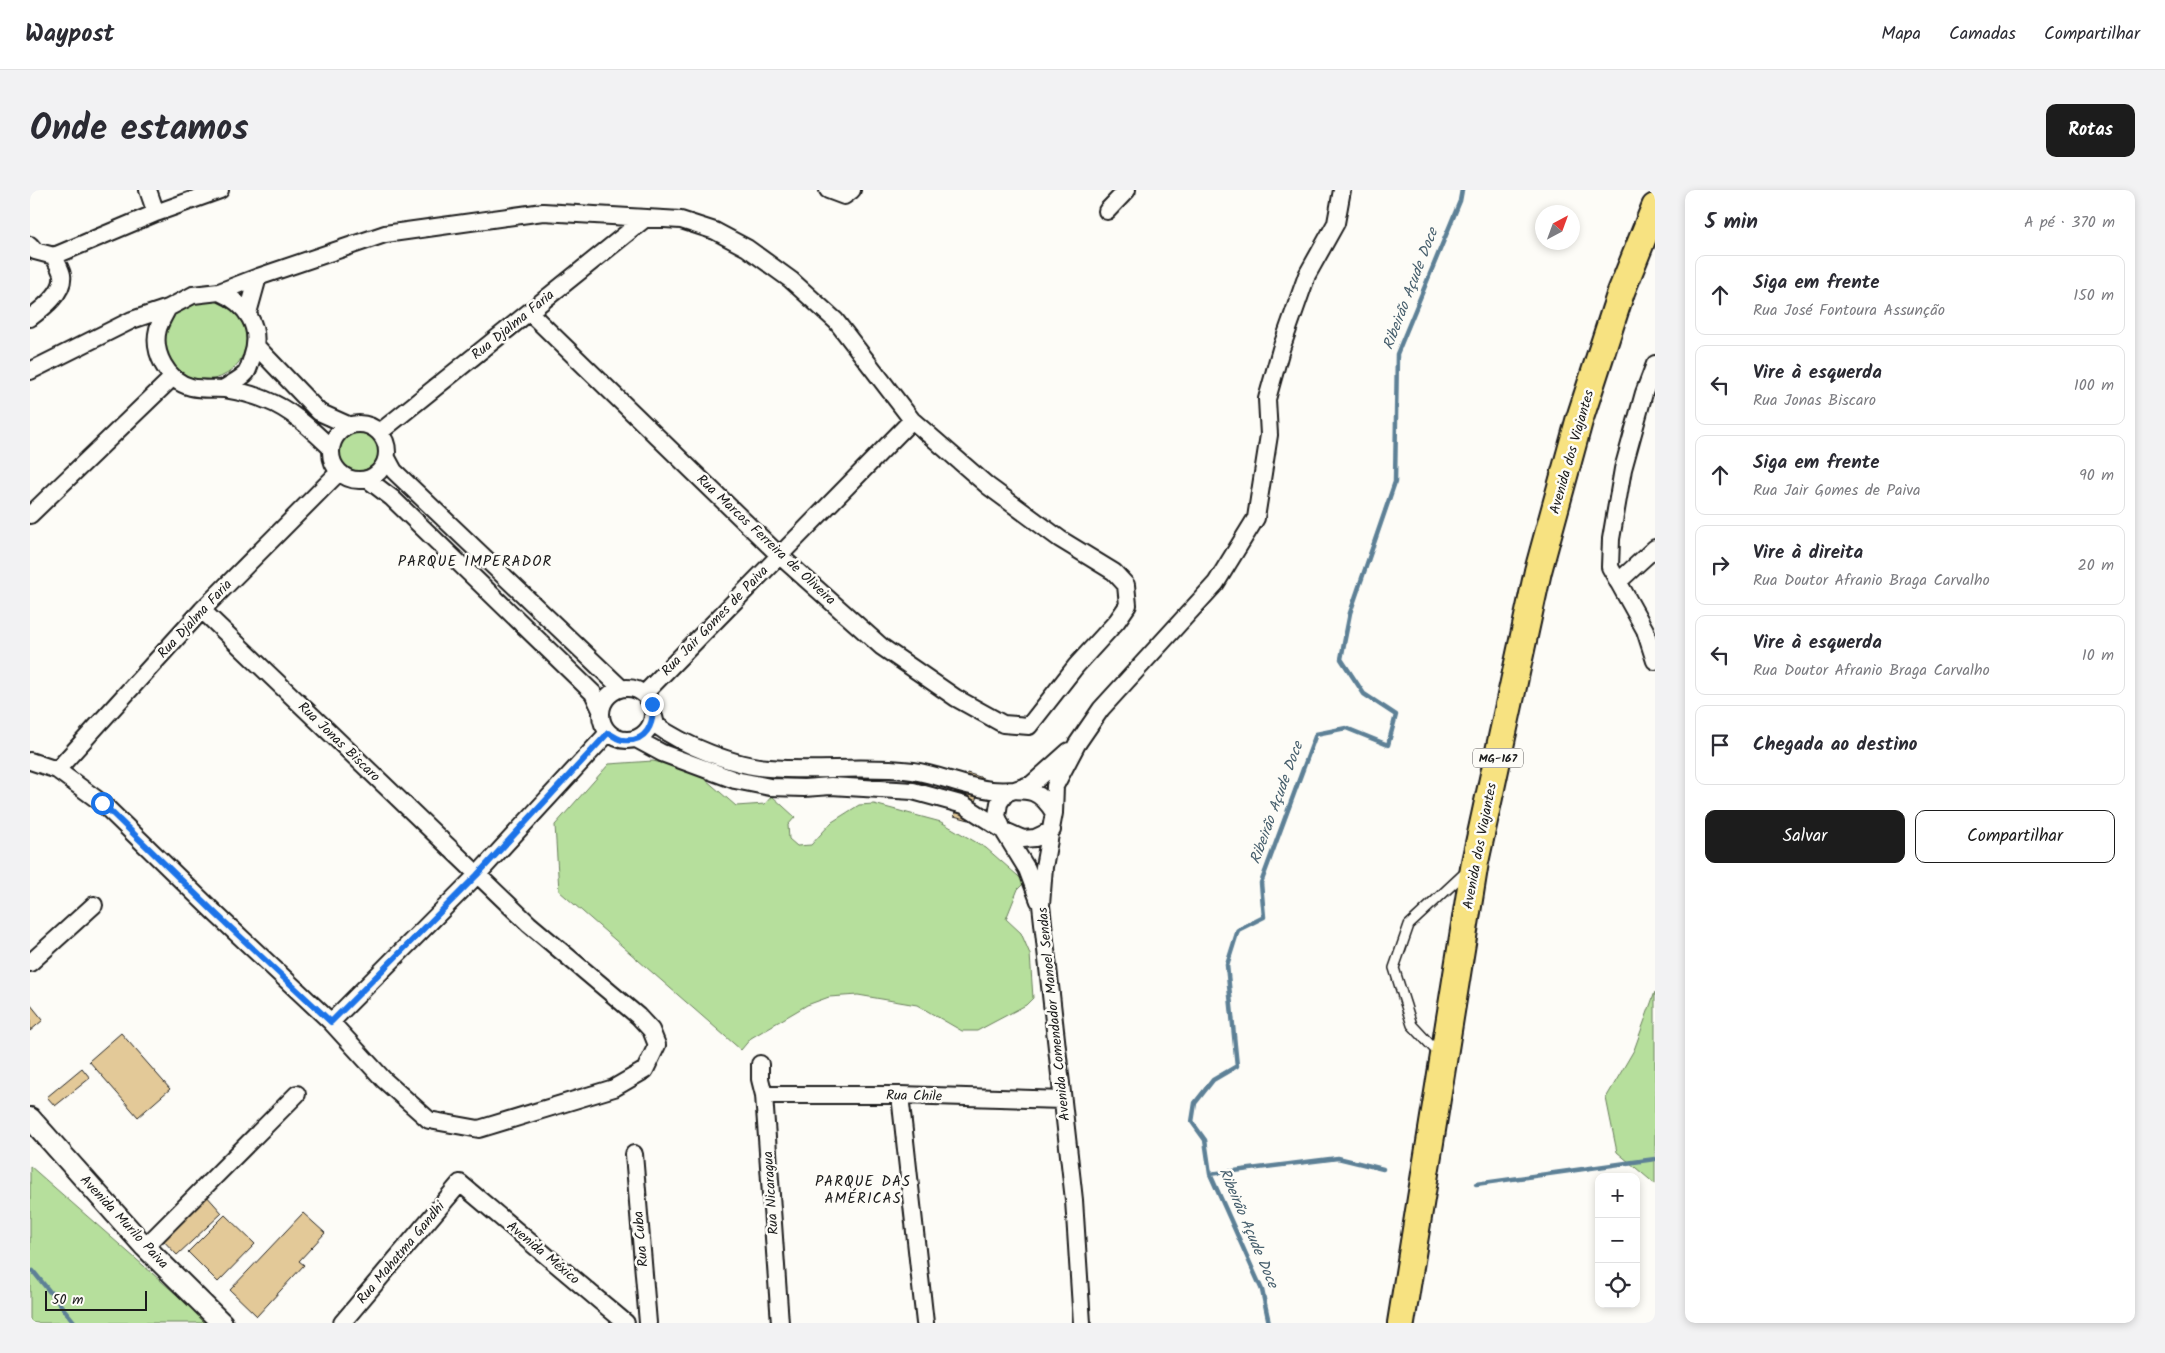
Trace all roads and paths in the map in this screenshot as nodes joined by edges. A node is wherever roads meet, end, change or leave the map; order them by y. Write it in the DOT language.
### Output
graph roads {
  1 [pos="148,190"];
  2 [pos="220,190"];
  3 [pos="828,190"];
  4 [pos="852,190"];
  5 [pos="1127,190"];
  6 [pos="1342,190"];
  7 [pos="1655,207"];
  8 [pos="1107,211"];
  9 [pos="156,214"];
  10 [pos="646,218"];
  11 [pos="30,245"];
  12 [pos="54,256"];
  13 [pos="258,276"];
  14 [pos="219,292"];
  15 [pos="168,308"];
  16 [pos="530,312"];
  17 [pos="248,313"];
  18 [pos="30,318"];
  19 [pos="132,320"];
  20 [pos="158,328"];
  21 [pos="256,346"];
  22 [pos="1655,364"];
  23 [pos="30,371"];
  24 [pos="173,376"];
  25 [pos="223,389"];
  26 [pos="912,420"];
  27 [pos="348,425"];
  28 [pos="380,432"];
  29 [pos="331,448"];
  30 [pos="388,458"];
  31 [pos="339,472"];
  32 [pos="367,479"];
  33 [pos="30,515"];
  34 [pos="1655,548"];
  35 [pos="779,555"];
  36 [pos="1618,582"];
  37 [pos="202,610"];
  38 [pos="1655,661"];
  39 [pos="621,688"];
  40 [pos="644,694"];
  41 [pos="601,710"];
  42 [pos="654,716"];
  43 [pos="608,733"];
  44 [pos="636,739"];
  45 [pos="1077,744"];
  46 [pos="30,761"];
  47 [pos="57,770"];
  48 [pos="1016,789"];
  49 [pos="1054,813"];
  50 [pos="1003,830"];
  51 [pos="1052,830"];
  52 [pos="1476,862"];
  53 [pos="477,875"];
  54 [pos="94,905"];
  55 [pos="1041,905"];
  56 [pos="30,963"];
  57 [pos="331,1022"];
  58 [pos="1444,1059"];
  59 [pos="760,1064"];
  60 [pos="297,1094"];
  61 [pos="764,1095"];
  62 [pos="900,1095"];
  63 [pos="1063,1100"];
  64 [pos="30,1118"];
  65 [pos="634,1154"];
  66 [pos="460,1183"];
  67 [pos="145,1247"];
  68 [pos="222,1323"];
  69 [pos="342,1323"];
  70 [pos="626,1323"];
  71 [pos="648,1323"];
  72 [pos="780,1323"];
  73 [pos="926,1323"];
  74 [pos="1082,1323"];
  75 [pos="1401,1323"];
  1 -- 9 [label="street"];
  2 -- 9 [label="street"];
  3 -- 4 [label="street"];
  5 -- 8 [label="street"];
  6 -- 45 [label="street, Avenida Comendador Manoel Sendas"];
  7 -- 52 [label="main road, Avenida dos Viajantes / MG-167"];
  9 -- 12 [label="street"];
  10 -- 13 [label="street"];
  10 -- 16 [label="street, Rua Djalma Faria"];
  10 -- 26 [label="street"];
  11 -- 12 [label="street"];
  12 -- 18 [label="street"];
  13 -- 14 [label="street"];
  13 -- 17 [label="street"];
  14 -- 15 [label="street"];
  14 -- 17 [label="street"];
  15 -- 19 [label="street"];
  15 -- 20 [label="street"];
  16 -- 28 [label="street, Rua Djalma Faria"];
  16 -- 35 [label="street, Rua Marcos Ferreira de Oliveira"];
  17 -- 21 [label="street"];
  19 -- 20 [label="street"];
  19 -- 23 [label="street"];
  20 -- 24 [label="street"];
  21 -- 25 [label="street"];
  21 -- 27 [label="street"];
  22 -- 36 [label="street"];
  24 -- 25 [label="street"];
  24 -- 33 [label="street"];
  25 -- 29 [label="street"];
  26 -- 35 [label="street, Rua Jair Gomes de Paiva"];
  26 -- 35 [label="street, Rua Marcos Ferreira de Oliveira"];
  27 -- 28 [label="street"];
  27 -- 29 [label="street"];
  28 -- 30 [label="street"];
  29 -- 31 [label="street"];
  30 -- 32 [label="street"];
  30 -- 39 [label="street"];
  31 -- 32 [label="street"];
  31 -- 37 [label="street, Rua Djalma Faria"];
  32 -- 41 [label="street"];
  34 -- 36 [label="street"];
  35 -- 40 [label="street, Rua Jair Gomes de Paiva"];
  36 -- 38 [label="street"];
  37 -- 47 [label="street, Rua Djalma Faria"];
  37 -- 53 [label="street, Rua Jonas Biscaro"];
  39 -- 40 [label="street"];
  39 -- 41 [label="street"];
  40 -- 42 [label="street"];
  41 -- 43 [label="street"];
  42 -- 44 [label="street"];
  42 -- 48 [label="street"];
  43 -- 44 [label="street"];
  43 -- 53 [label="street"];
  44 -- 50 [label="street"];
  45 -- 48 [label="street"];
  45 -- 49 [label="street, Avenida Comendador Manoel Sendas"];
  46 -- 47 [label="street"];
  47 -- 57 [label="street"];
  48 -- 49 [label="street"];
  48 -- 50 [label="street"];
  49 -- 51 [label="street, Avenida Comendador Manoel Sendas"];
  50 -- 51 [label="street"];
  50 -- 55 [label="street"];
  51 -- 55 [label="street, Avenida Comendador Manoel Sendas"];
  52 -- 58 [label="main road, Avenida dos Viajantes / MG-167"];
  52 -- 58 [label="lane"];
  53 -- 57 [label="street"];
  53 -- 57 [label="street, Rua Jonas Biscaro"];
  54 -- 56 [label="street"];
  55 -- 63 [label="street, Avenida Comendador Manoel Sendas"];
  58 -- 75 [label="main road, Avenida dos Viajantes / MG-167"];
  59 -- 61 [label="street, Rua Nicaragua"];
  60 -- 67 [label="street"];
  61 -- 62 [label="street, Rua Chile"];
  61 -- 72 [label="street, Rua Nicaragua"];
  62 -- 63 [label="street, Rua Chile"];
  62 -- 73 [label="street"];
  63 -- 74 [label="street, Avenida Comendador Manoel Sendas"];
  64 -- 67 [label="street, Avenida Murilo Paiva"];
  65 -- 71 [label="street, Rua Cuba"];
  66 -- 69 [label="street, Rua Mahatma Gandhi"];
  66 -- 70 [label="street, Avenida México"];
  67 -- 68 [label="street, Avenida Murilo Paiva"];
}
